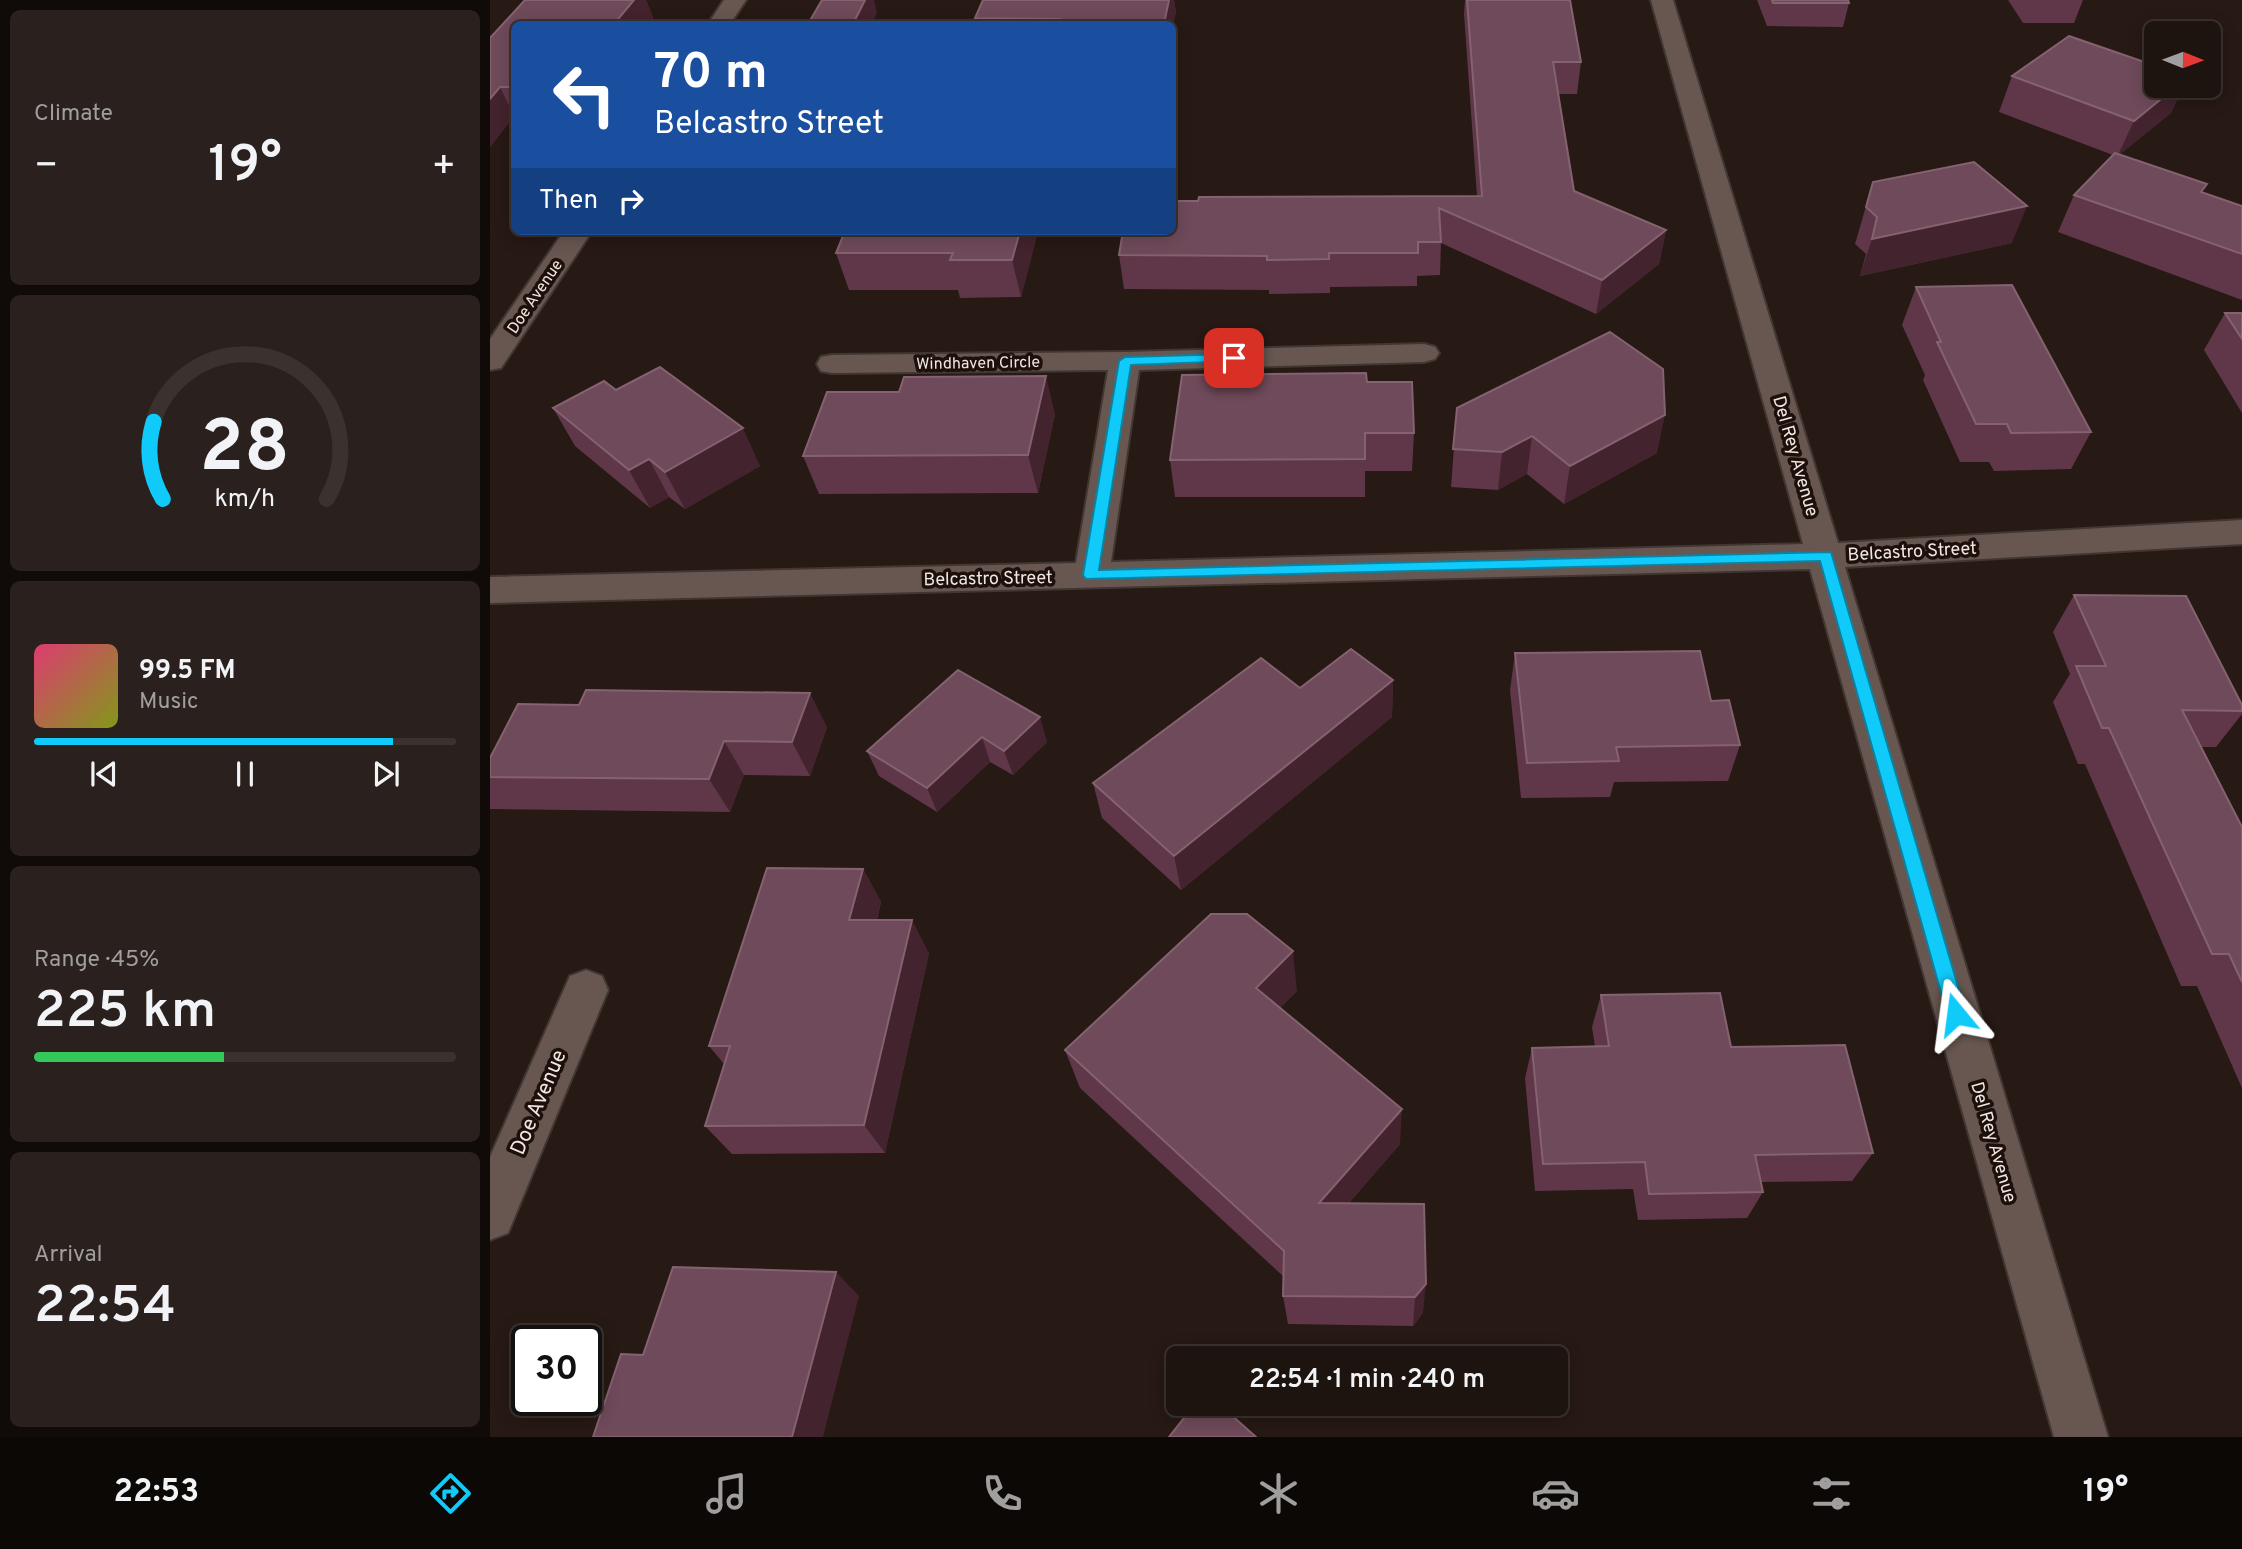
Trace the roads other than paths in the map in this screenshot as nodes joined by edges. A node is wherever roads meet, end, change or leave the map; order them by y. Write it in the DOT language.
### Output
graph roads {
  1 [pos="735,0"];
  2 [pos="1662,0"];
  3 [pos="721,21"];
  4 [pos="575,235"];
  5 [pos="1424,353"];
  6 [pos="490,361"];
  7 [pos="1125,361"];
  8 [pos="831,364"];
  9 [pos="2242,533"];
  10 [pos="1825,556"];
  11 [pos="1091,575"];
  12 [pos="490,590"];
  13 [pos="586,990"];
  14 [pos="490,1215"];
  15 [pos="2081,1437"];
  1 -- 3 [label="street"];
  2 -- 10 [label="street, Del Rey Avenue"];
  4 -- 6 [label="street, Doe Avenue"];
  5 -- 7 [label="street, Windhaven Circle"];
  7 -- 8 [label="street, Windhaven Circle"];
  7 -- 11 [label="street"];
  9 -- 10 [label="street, Belcastro Street"];
  10 -- 11 [label="street, Belcastro Street"];
  10 -- 15 [label="street, Del Rey Avenue"];
  11 -- 12 [label="street, Belcastro Street"];
  13 -- 14 [label="street, Doe Avenue"];
}
